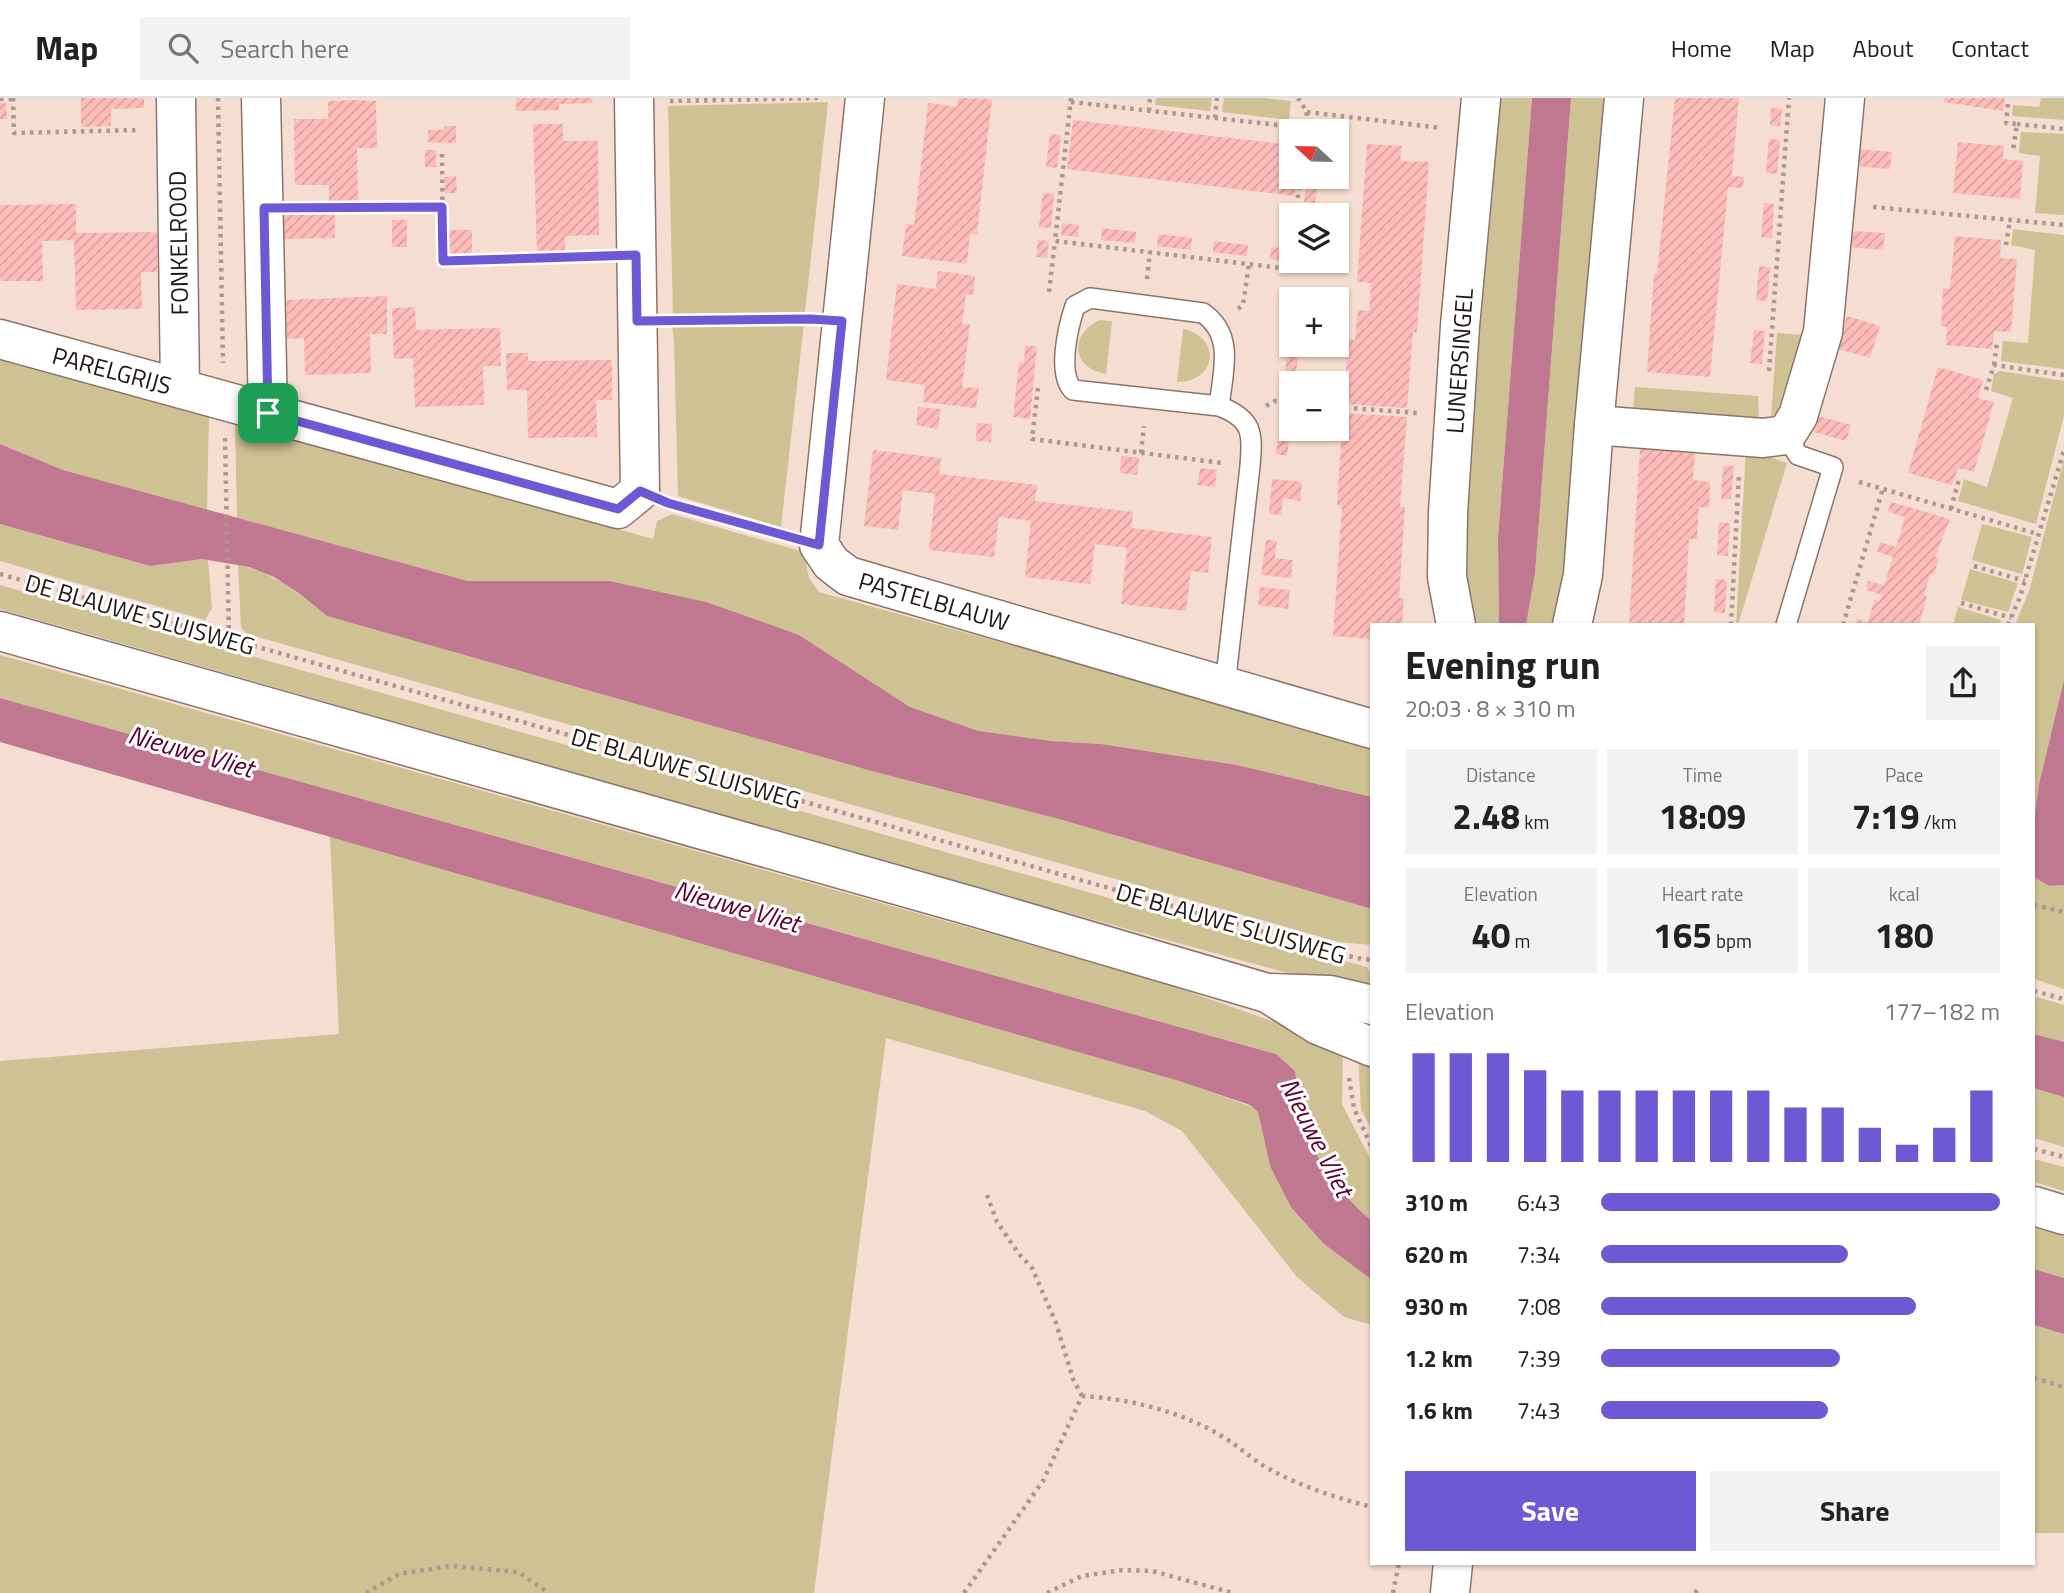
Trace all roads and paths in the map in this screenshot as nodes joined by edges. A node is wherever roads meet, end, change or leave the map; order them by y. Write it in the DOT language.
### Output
graph roads {
  1 [pos="13,98"];
  2 [pos="218,98"];
  3 [pos="261,98"];
  4 [pos="820,98"];
  5 [pos="865,98"];
  6 [pos="1150,98"];
  7 [pos="1217,98"];
  8 [pos="1298,98"];
  9 [pos="1480,98"];
  10 [pos="1624,98"];
  11 [pos="1789,98"];
  12 [pos="1846,98"];
  13 [pos="0,99"];
  14 [pos="634,100"];
  15 [pos="1071,100"];
  16 [pos="2008,104"];
  17 [pos="1149,111"];
  18 [pos="1307,112"];
  19 [pos="176,113"];
  20 [pos="1215,118"];
  21 [pos="1306,119"];
  22 [pos="2017,124"];
  23 [pos="1279,127"];
  24 [pos="2064,128"];
  25 [pos="1449,129"];
  26 [pos="2013,150"];
  27 [pos="442,154"];
  28 [pos="1835,204"];
  29 [pos="442,207"];
  30 [pos="264,208"];
  31 [pos="2010,220"];
  32 [pos="2064,225"];
  33 [pos="2006,245"];
  34 [pos="636,255"];
  35 [pos="1249,264"];
  36 [pos="1279,268"];
  37 [pos="637,321"];
  38 [pos="842,321"];
  39 [pos="1217,325"];
  40 [pos="0,339"];
  41 [pos="1997,342"];
  42 [pos="1994,365"];
  43 [pos="2064,375"];
  44 [pos="180,388"];
  45 [pos="1986,390"];
  46 [pos="224,402"];
  47 [pos="1219,405"];
  48 [pos="1349,408"];
  49 [pos="268,413"];
  50 [pos="1430,414"];
  51 [pos="1594,425"];
  52 [pos="1763,437"];
  53 [pos="2064,450"];
  54 [pos="1831,475"];
  55 [pos="1959,479"];
  56 [pos="226,485"];
  57 [pos="1883,488"];
  58 [pos="640,491"];
  59 [pos="1951,509"];
  60 [pos="2038,534"];
  61 [pos="819,545"];
  62 [pos="1973,566"];
  63 [pos="0,574"];
  64 [pos="2025,581"];
  65 [pos="1961,603"];
  66 [pos="2011,618"];
  67 [pos="1456,623"];
  68 [pos="1572,623"];
  69 [pos="1731,623"];
  70 [pos="1787,623"];
  71 [pos="1844,623"];
  72 [pos="2009,623"];
  73 [pos="0,631"];
  74 [pos="229,639"];
  75 [pos="1225,686"];
  76 [pos="1370,728"];
  77 [pos="2035,905"];
  78 [pos="2064,912"];
  79 [pos="1370,960"];
  80 [pos="2035,991"];
  81 [pos="1267,993"];
  82 [pos="2064,999"];
  83 [pos="1370,1005"];
  84 [pos="1370,1046"];
  85 [pos="2035,1149"];
  86 [pos="2064,1157"];
  87 [pos="987,1195"];
  88 [pos="2035,1206"];
  89 [pos="2064,1215"];
  90 [pos="2035,1378"];
  91 [pos="2064,1387"];
  92 [pos="1082,1396"];
  93 [pos="1370,1506"];
  94 [pos="1399,1565"];
  95 [pos="1453,1565"];
  96 [pos="1700,1587"];
  97 [pos="366,1593"];
  98 [pos="549,1593"];
  99 [pos="964,1593"];
  100 [pos="1047,1593"];
  101 [pos="1233,1593"];
  102 [pos="1393,1593"];
  103 [pos="1450,1593"];
  104 [pos="1695,1593"];
  1 -- 13 [label="path"];
  1 -- 19 [label="path"];
  2 -- 46 [label="path"];
  3 -- 30 [label="street"];
  4 -- 14 [label="path"];
  5 -- 38 [label="street"];
  6 -- 17 [label="path"];
  7 -- 20 [label="path"];
  8 -- 18 [label="path"];
  9 -- 67 [label="street, LUNERSINGEL"];
  10 -- 51 [label="street"];
  11 -- 52 [label="path"];
  12 -- 28 [label="street"];
  14 -- 34 [label="street"];
  15 -- 17 [label="path"];
  15 -- 35 [label="path"];
  16 -- 22 [label="path"];
  17 -- 20 [label="path"];
  18 -- 21 [label="path"];
  18 -- 25 [label="path"];
  19 -- 44 [label="street, FONKELROOD"];
  20 -- 23 [label="path"];
  22 -- 24 [label="path"];
  22 -- 26 [label="path"];
  27 -- 29 [label="path"];
  28 -- 31 [label="path"];
  28 -- 52 [label="street"];
  29 -- 30 [label="path"];
  29 -- 34 [label="path"];
  30 -- 49 [label="street"];
  31 -- 32 [label="path"];
  31 -- 33 [label="path"];
  34 -- 37 [label="street"];
  35 -- 36 [label="path"];
  35 -- 39 [label="path"];
  37 -- 38 [label="path"];
  37 -- 58 [label="street"];
  38 -- 61 [label="street"];
  39 -- 47 [label="lane"];
  39 -- 47 [label="lane"];
  40 -- 44 [label="street, PARELGRIJS"];
  41 -- 42 [label="path"];
  42 -- 43 [label="path"];
  42 -- 45 [label="path"];
  44 -- 46 [label="street, PARELGRIJS"];
  46 -- 49 [label="street, PARELGRIJS"];
  47 -- 75 [label="lane"];
  48 -- 50 [label="path"];
  49 -- 58 [label="street, PARELGRIJS"];
  51 -- 52 [label="street"];
  51 -- 68 [label="street"];
  52 -- 54 [label="lane"];
  52 -- 69 [label="path"];
  53 -- 60 [label="path"];
  54 -- 57 [label="path"];
  54 -- 70 [label="lane"];
  55 -- 59 [label="path"];
  56 -- 74 [label="path"];
  57 -- 59 [label="path"];
  57 -- 71 [label="path"];
  58 -- 61 [label="path"];
  59 -- 60 [label="path"];
  60 -- 64 [label="path"];
  61 -- 75 [label="street, PASTELBLAUW"];
  62 -- 64 [label="path"];
  63 -- 74 [label="path, DE BLAUWE SLUISWEG"];
  64 -- 66 [label="path"];
  65 -- 66 [label="path"];
  66 -- 72 [label="path"];
  73 -- 81 [label="street, DE BLAUWE SLUISWEG"];
  74 -- 79 [label="path, DE BLAUWE SLUISWEG"];
  75 -- 76 [label="street, PASTELBLAUW"];
  77 -- 78 [label="path"];
  80 -- 82 [label="path"];
  81 -- 83 [label="street, DE BLAUWE SLUISWEG"];
  81 -- 84 [label="street, DE BLAUWE SLUISWEG"];
  85 -- 86 [label="path"];
  87 -- 92 [label="path"];
  88 -- 89 [label="street"];
  90 -- 91 [label="path"];
  92 -- 93 [label="path"];
  92 -- 99 [label="path"];
  94 -- 102 [label="path"];
  95 -- 103 [label="street"];
  96 -- 104 [label="path"];
  97 -- 98 [label="path"];
  100 -- 101 [label="path"];
}
